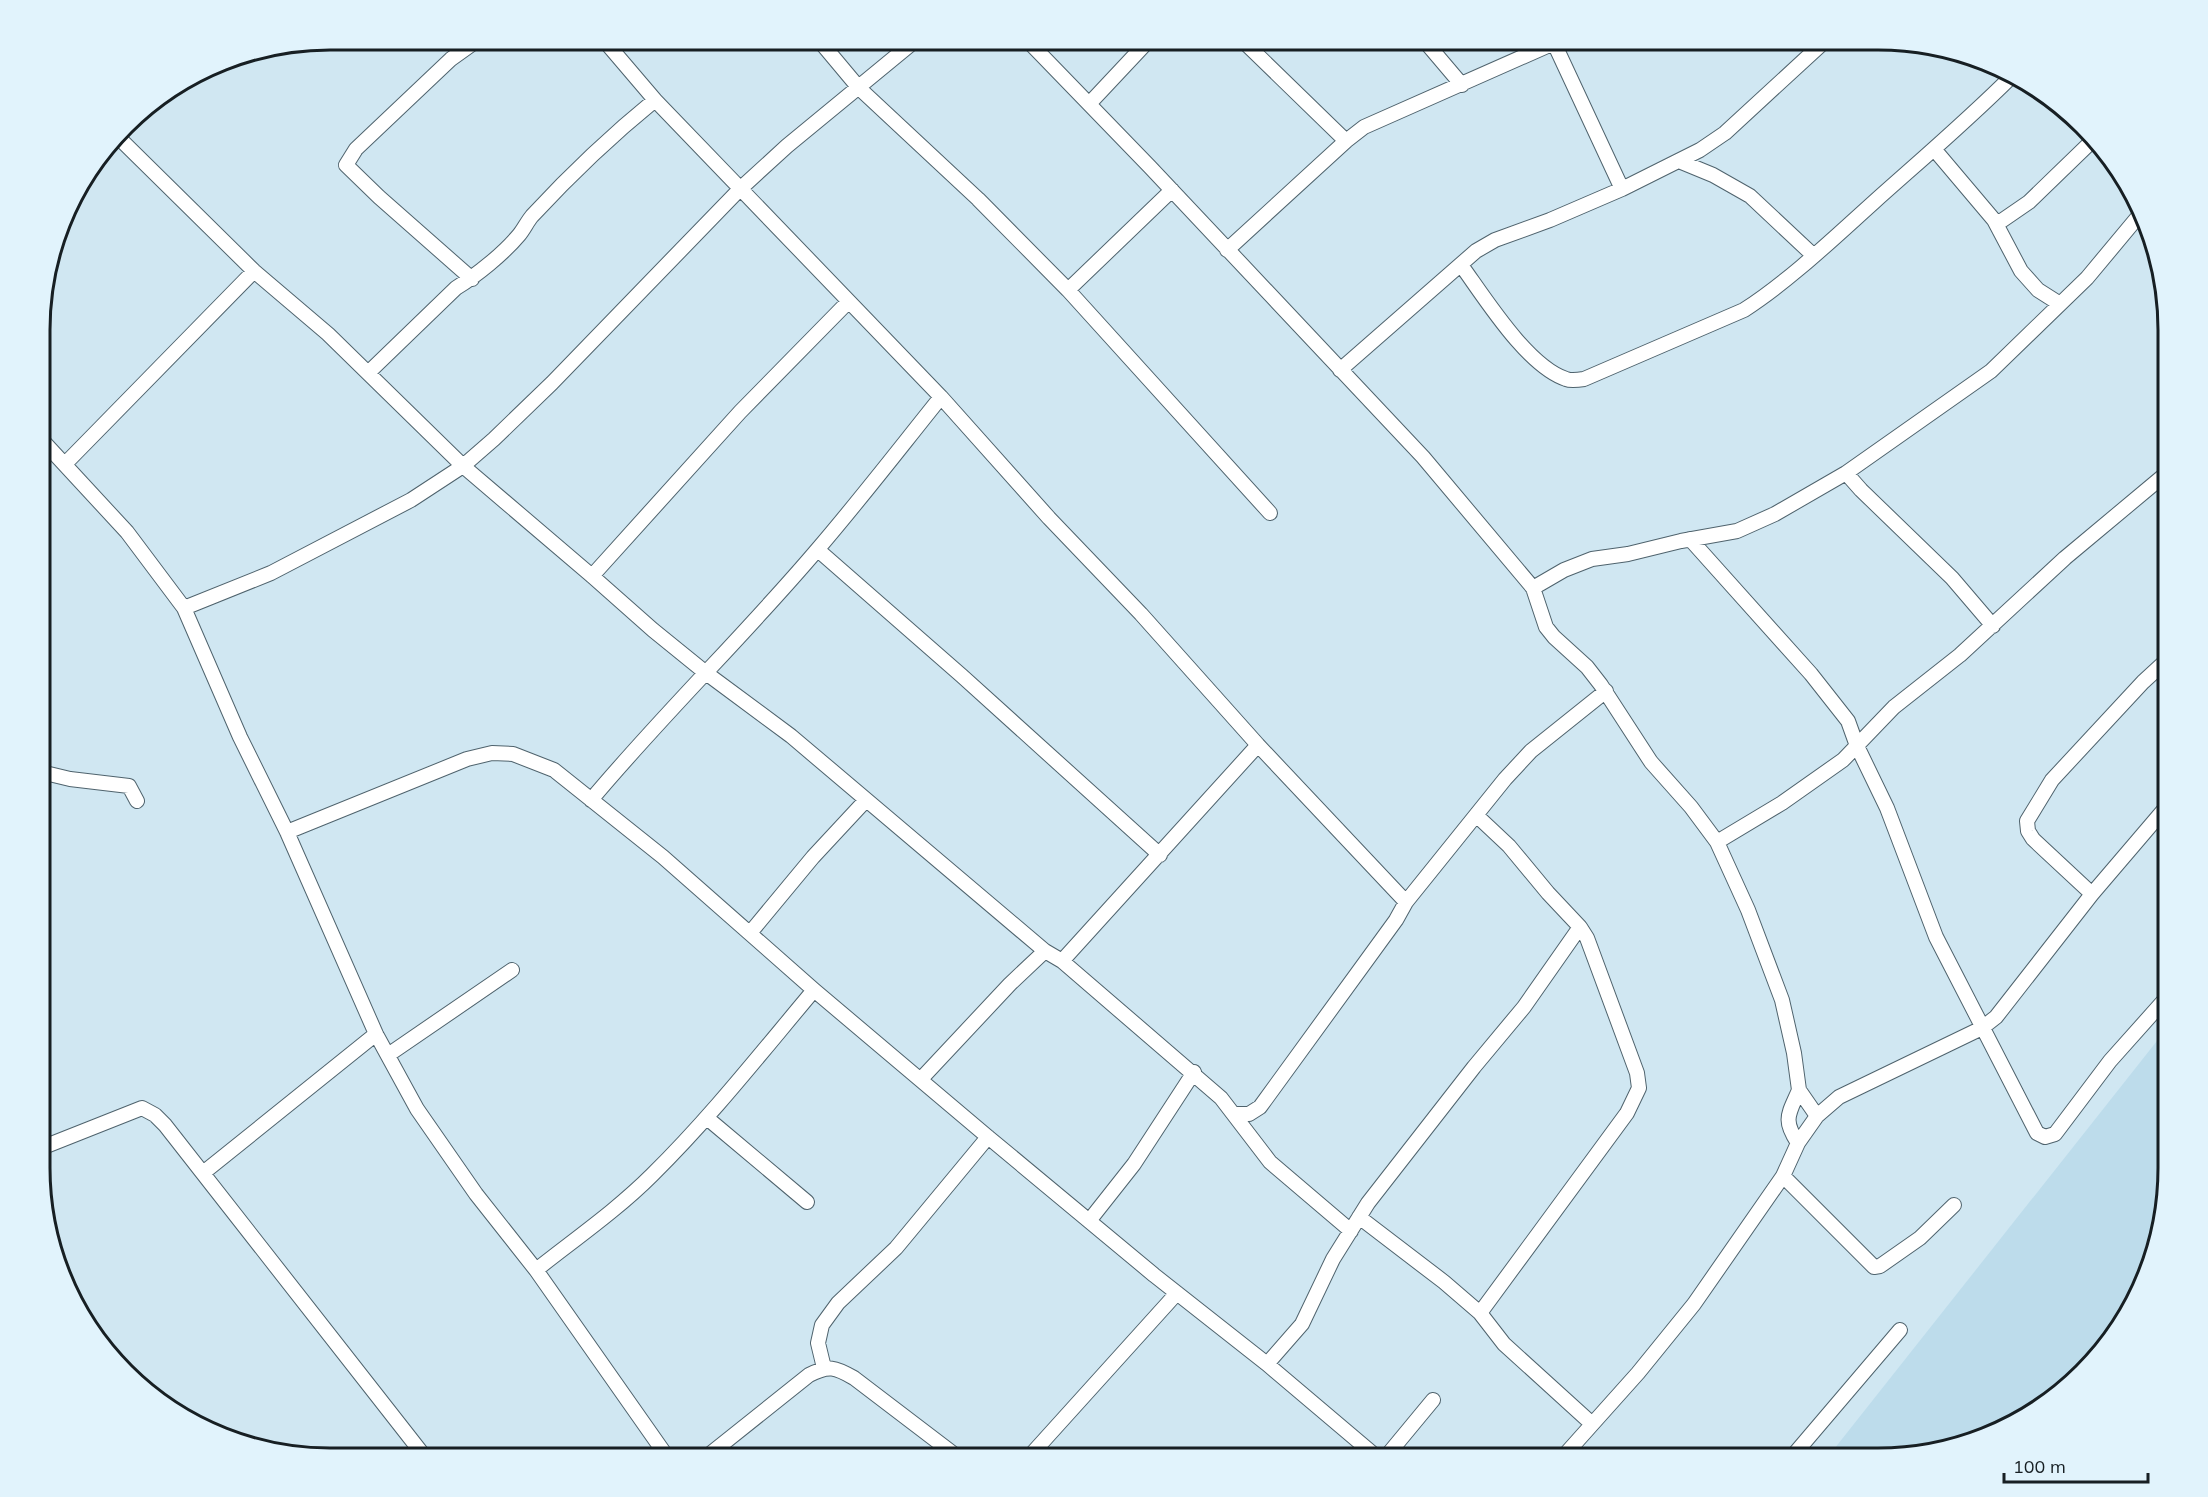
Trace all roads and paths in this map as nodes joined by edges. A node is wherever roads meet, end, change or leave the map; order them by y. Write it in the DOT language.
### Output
graph roads {
  1 [pos="464,50"];
  2 [pos="612,50"];
  3 [pos="827,50"];
  4 [pos="904,50"];
  5 [pos="1037,50"];
  6 [pos="1140,50"];
  7 [pos="1252,50"];
  8 [pos="1433,50"];
  9 [pos="1538,50"];
  10 [pos="1562,50"];
  11 [pos="1815,50"];
  12 [pos="2007,80"];
  13 [pos="1462,85"];
  14 [pos="859,88"];
  15 [pos="655,100"];
  16 [pos="1089,104"];
  17 [pos="122,141"];
  18 [pos="1346,141"];
  19 [pos="2089,144"];
  20 [pos="1934,149"];
  21 [pos="1679,161"];
  22 [pos="740,189"];
  23 [pos="1622,189"];
  24 [pos="1172,190"];
  25 [pos="2136,219"];
  26 [pos="1997,224"];
  27 [pos="1227,250"];
  28 [pos="1813,255"];
  29 [pos="1461,265"];
  30 [pos="254,271"];
  31 [pos="472,279"];
  32 [pos="1068,290"];
  33 [pos="848,302"];
  34 [pos="2060,304"];
  35 [pos="1340,370"];
  36 [pos="368,373"];
  37 [pos="941,397"];
  38 [pos="50,448"];
  39 [pos="65,464"];
  40 [pos="463,466"];
  41 [pos="1846,473"];
  42 [pos="2158,480"];
  43 [pos="1270,513"];
  44 [pos="1690,539"];
  45 [pos="818,550"];
  46 [pos="592,576"];
  47 [pos="1533,588"];
  48 [pos="184,608"];
  49 [pos="1993,626"];
  50 [pos="2158,668"];
  51 [pos="706,673"];
  52 [pos="1606,691"];
  53 [pos="1257,745"];
  54 [pos="1857,746"];
  55 [pos="50,774"];
  56 [pos="591,800"];
  57 [pos="866,800"];
  58 [pos="137,801"];
  59 [pos="1476,815"];
  60 [pos="2158,817"];
  61 [pos="287,832"];
  62 [pos="1717,842"];
  63 [pos="1160,855"];
  64 [pos="2092,894"];
  65 [pos="1406,902"];
  66 [pos="1580,927"];
  67 [pos="750,933"];
  68 [pos="1045,951"];
  69 [pos="1062,961"];
  70 [pos="512,970"];
  71 [pos="814,990"];
  72 [pos="2158,1007"];
  73 [pos="1982,1028"];
  74 [pos="376,1035"];
  75 [pos="388,1055"];
  76 [pos="1194,1072"];
  77 [pos="921,1079"];
  78 [pos="1799,1090"];
  79 [pos="1234,1114"];
  80 [pos="1817,1116"];
  81 [pos="707,1118"];
  82 [pos="988,1137"];
  83 [pos="1798,1143"];
  84 [pos="50,1144"];
  85 [pos="203,1173"];
  86 [pos="1784,1176"];
  87 [pos="807,1202"];
  88 [pos="1954,1205"];
  89 [pos="1359,1217"];
  90 [pos="1089,1221"];
  91 [pos="1351,1231"];
  92 [pos="536,1270"];
  93 [pos="1177,1293"];
  94 [pos="1480,1313"];
  95 [pos="1900,1330"];
  96 [pos="1267,1364"];
  97 [pos="824,1368"];
  98 [pos="1434,1400"];
  99 [pos="1591,1423"];
  100 [pos="418,1448"];
  101 [pos="661,1448"];
  102 [pos="718,1448"];
  103 [pos="946,1448"];
  104 [pos="1037,1448"];
  105 [pos="1366,1448"];
  106 [pos="1393,1448"];
  107 [pos="1570,1448"];
  108 [pos="1800,1448"];
  1 -- 31 [label="street"];
  2 -- 15 [label="street"];
  3 -- 14 [label="street"];
  4 -- 14 [label="street"];
  5 -- 16 [label="street"];
  6 -- 16 [label="street"];
  7 -- 18 [label="street"];
  8 -- 13 [label="street"];
  9 -- 13 [label="street"];
  10 -- 23 [label="street"];
  11 -- 21 [label="street"];
  12 -- 20 [label="street"];
  13 -- 18 [label="street"];
  14 -- 22 [label="street"];
  14 -- 32 [label="street"];
  15 -- 22 [label="street"];
  15 -- 31 [label="street"];
  16 -- 24 [label="street"];
  17 -- 30 [label="street"];
  18 -- 27 [label="street"];
  19 -- 26 [label="street"];
  20 -- 26 [label="street"];
  20 -- 28 [label="street"];
  21 -- 23 [label="street"];
  21 -- 28 [label="street"];
  22 -- 33 [label="street"];
  22 -- 40 [label="street"];
  23 -- 29 [label="street"];
  24 -- 27 [label="street"];
  24 -- 32 [label="street"];
  25 -- 34 [label="street"];
  26 -- 34 [label="street"];
  27 -- 35 [label="street"];
  28 -- 29 [label="street"];
  29 -- 35 [label="street"];
  30 -- 36 [label="street"];
  30 -- 39 [label="street"];
  31 -- 36 [label="street"];
  32 -- 43 [label="street"];
  33 -- 37 [label="street"];
  33 -- 46 [label="street"];
  34 -- 41 [label="street"];
  35 -- 47 [label="street"];
  36 -- 40 [label="street"];
  37 -- 45 [label="street"];
  37 -- 53 [label="street"];
  38 -- 39 [label="street"];
  39 -- 48 [label="street"];
  40 -- 46 [label="street"];
  40 -- 48 [label="street"];
  41 -- 44 [label="street"];
  41 -- 49 [label="street"];
  42 -- 49 [label="street"];
  44 -- 47 [label="street"];
  44 -- 54 [label="street"];
  45 -- 51 [label="street"];
  45 -- 63 [label="street"];
  46 -- 51 [label="street"];
  47 -- 52 [label="street"];
  48 -- 61 [label="street"];
  49 -- 54 [label="street"];
  50 -- 64 [label="street"];
  51 -- 56 [label="street"];
  51 -- 57 [label="street"];
  52 -- 59 [label="street"];
  52 -- 62 [label="street"];
  53 -- 63 [label="street"];
  53 -- 65 [label="street"];
  54 -- 62 [label="street"];
  54 -- 73 [label="street"];
  55 -- 58 [label="street"];
  56 -- 61 [label="street"];
  56 -- 67 [label="street"];
  57 -- 67 [label="street"];
  57 -- 68 [label="street"];
  59 -- 65 [label="street"];
  59 -- 66 [label="street"];
  60 -- 64 [label="street"];
  61 -- 74 [label="street"];
  62 -- 78 [label="street"];
  63 -- 69 [label="street"];
  64 -- 73 [label="street"];
  65 -- 79 [label="street"];
  66 -- 89 [label="street"];
  66 -- 94 [label="street"];
  67 -- 71 [label="street"];
  68 -- 69 [label="street"];
  68 -- 77 [label="street"];
  69 -- 76 [label="street"];
  70 -- 75 [label="street"];
  71 -- 77 [label="street"];
  71 -- 81 [label="street"];
  72 -- 73 [label="street"];
  73 -- 80 [label="street"];
  74 -- 75 [label="street"];
  74 -- 85 [label="street"];
  75 -- 92 [label="street"];
  76 -- 79 [label="street"];
  76 -- 90 [label="street"];
  77 -- 82 [label="street"];
  78 -- 80 [label="street"];
  78 -- 83 [label="street"];
  79 -- 91 [label="street"];
  80 -- 83 [label="street"];
  81 -- 87 [label="street"];
  81 -- 92 [label="street"];
  82 -- 90 [label="street"];
  82 -- 97 [label="street"];
  83 -- 86 [label="street"];
  84 -- 85 [label="street"];
  85 -- 100 [label="street"];
  86 -- 88 [label="street"];
  86 -- 99 [label="street"];
  89 -- 91 [label="street"];
  89 -- 94 [label="street"];
  90 -- 93 [label="street"];
  91 -- 96 [label="street"];
  92 -- 101 [label="street"];
  93 -- 96 [label="street"];
  93 -- 104 [label="street"];
  94 -- 99 [label="street"];
  95 -- 108 [label="street"];
  96 -- 105 [label="street"];
  97 -- 102 [label="street"];
  97 -- 103 [label="street"];
  98 -- 106 [label="street"];
  99 -- 107 [label="street"];
}
